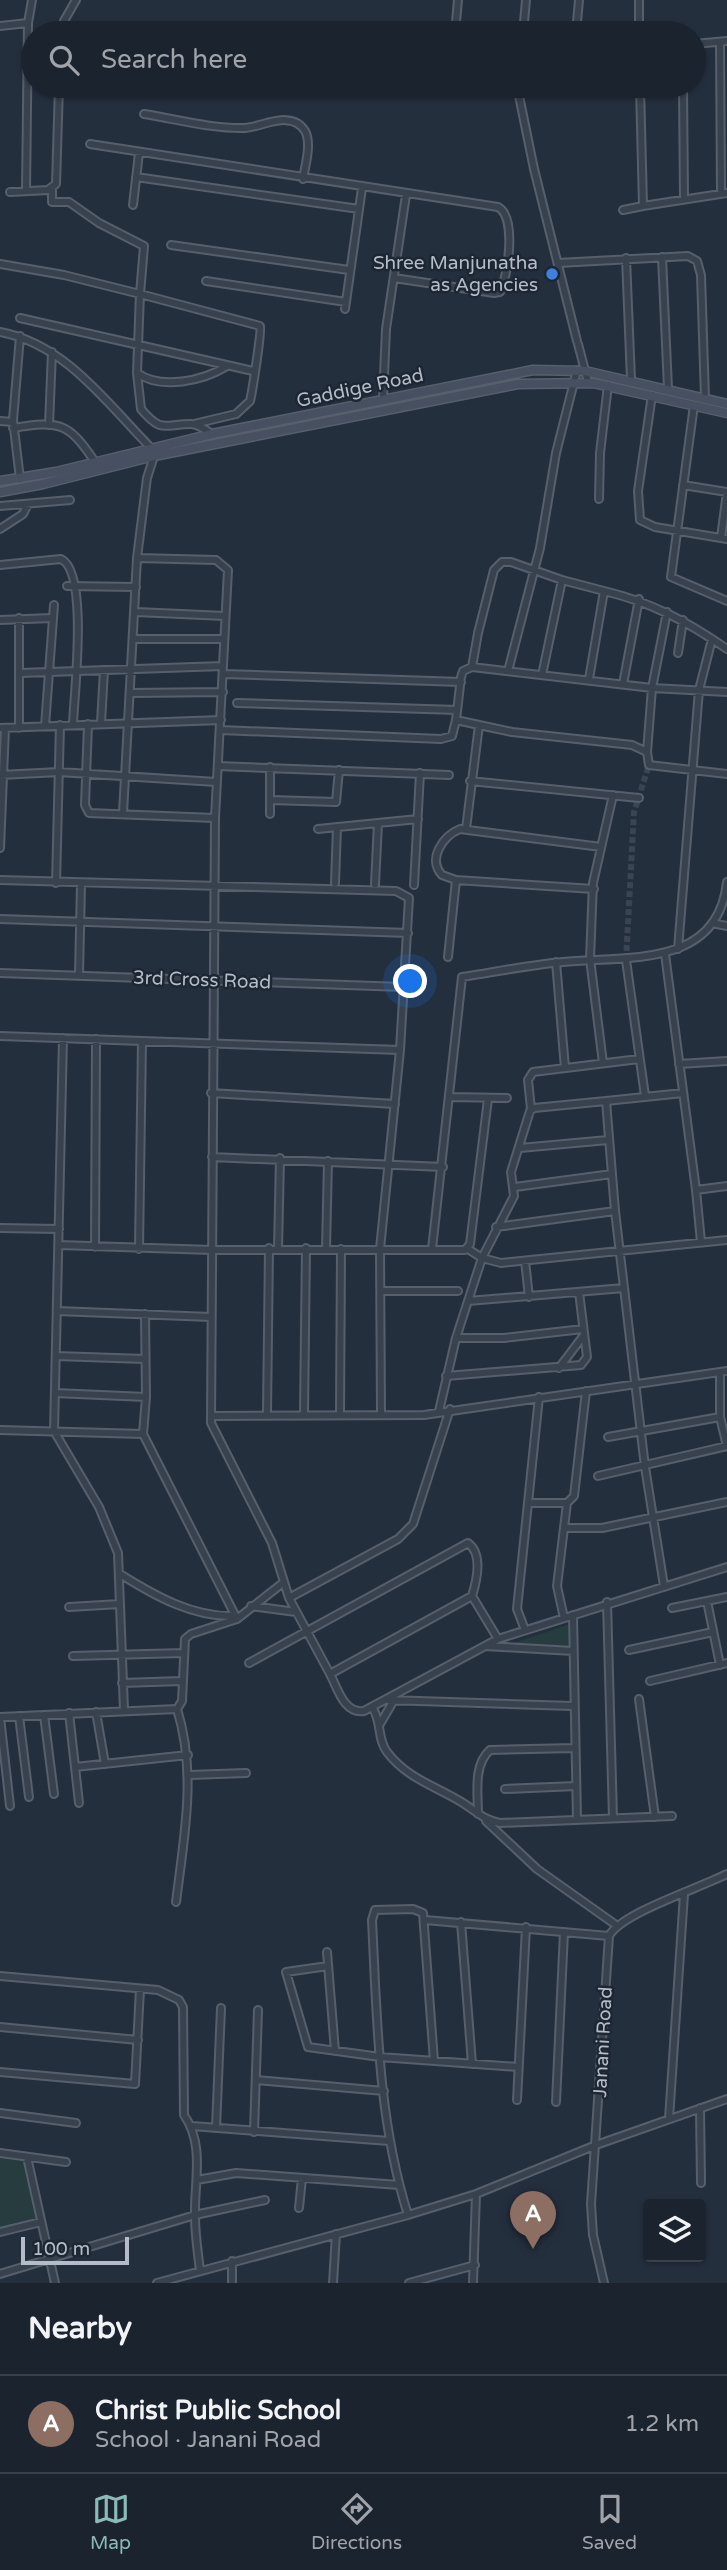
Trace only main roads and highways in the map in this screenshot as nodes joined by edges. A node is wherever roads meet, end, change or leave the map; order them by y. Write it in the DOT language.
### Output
graph roads {
  1 [pos="727,404"];
  2 [pos="727,413"];
  3 [pos="0,481"];
  4 [pos="0,492"];
  1 -- 3 [label="main road, Gaddige Road"];
  2 -- 4 [label="main road, Gaddige Road"];
}
